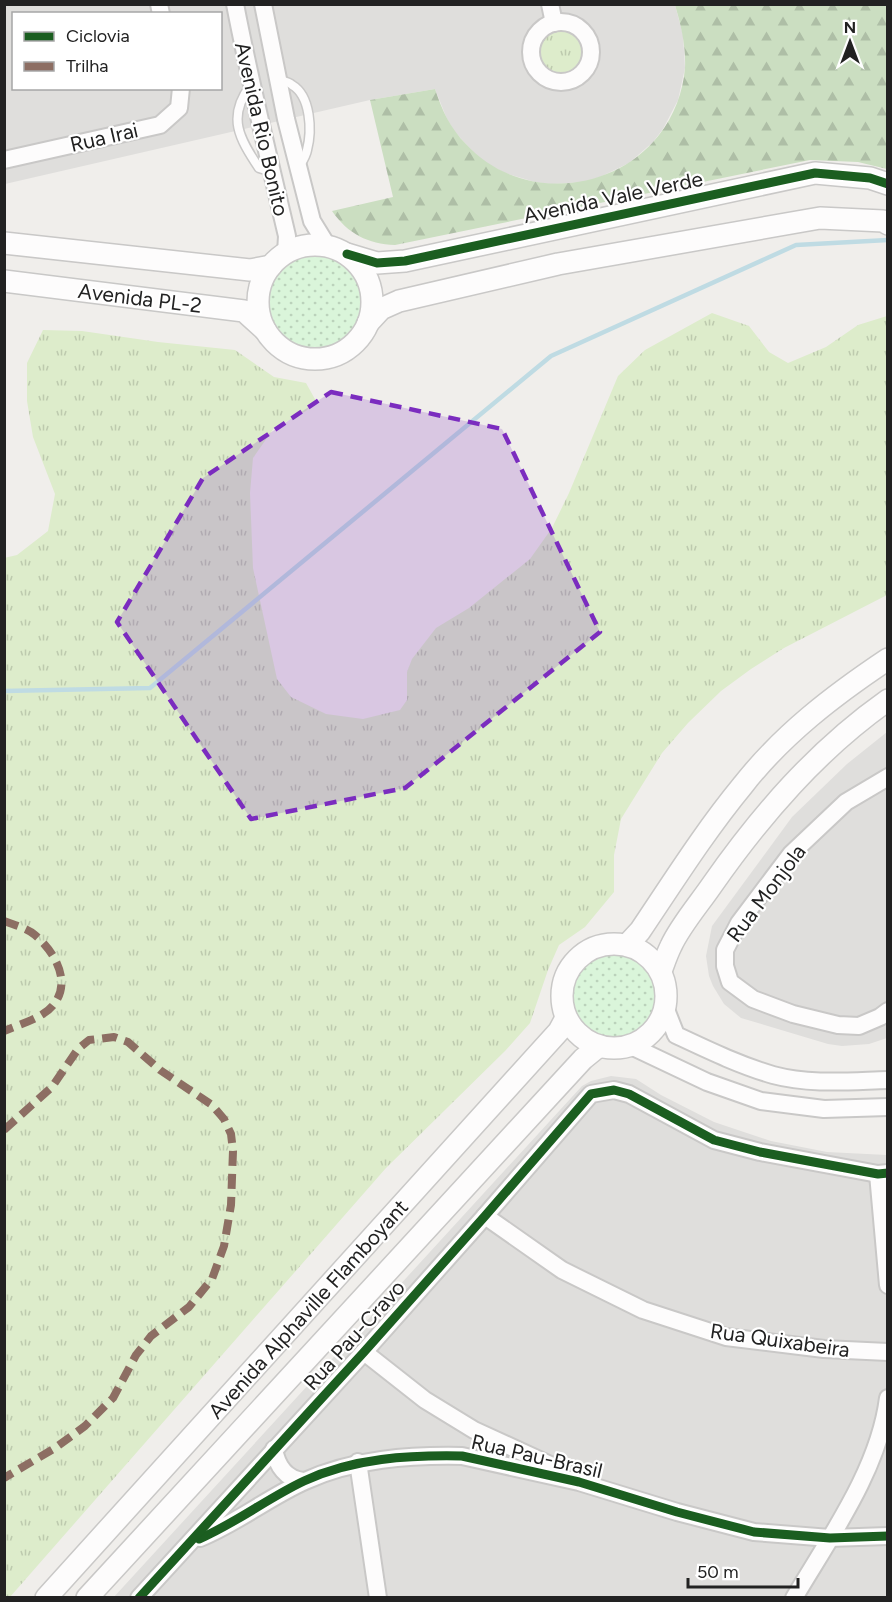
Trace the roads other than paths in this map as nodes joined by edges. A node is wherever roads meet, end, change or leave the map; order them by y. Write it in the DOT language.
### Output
graph roads {
  1 [pos="235,4"];
  2 [pos="263,4"];
  3 [pos="550,4"];
  4 [pos="554,23"];
  5 [pos="250,85"];
  6 [pos="181,90"];
  7 [pos="4,160"];
  8 [pos="272,172"];
  9 [pos="888,184"];
  10 [pos="888,224"];
  11 [pos="4,243"];
  12 [pos="337,250"];
  13 [pos="279,260"];
  14 [pos="4,281"];
  15 [pos="368,323"];
  16 [pos="267,333"];
  17 [pos="888,659"];
  18 [pos="888,700"];
  19 [pos="888,777"];
  20 [pos="627,945"];
  21 [pos="661,971"];
  22 [pos="666,1007"];
  23 [pos="888,1011"];
  24 [pos="566,1018"];
  25 [pos="599,1046"];
  26 [pos="631,1046"];
  27 [pos="888,1080"];
  28 [pos="888,1107"];
  29 [pos="883,1174"];
  30 [pos="485,1216"];
  31 [pos="888,1285"];
  32 [pos="364,1352"];
  33 [pos="888,1352"];
  34 [pos="888,1398"];
  35 [pos="474,1430"];
  36 [pos="274,1449"];
  37 [pos="462,1456"];
  38 [pos="358,1462"];
  39 [pos="303,1481"];
  40 [pos="579,1482"];
  41 [pos="888,1536"];
  42 [pos="830,1538"];
  43 [pos="191,1542"];
  44 [pos="46,1598"];
  45 [pos="87,1598"];
  46 [pos="139,1598"];
  47 [pos="378,1598"];
  48 [pos="794,1598"];
  1 -- 5 [label="street, Avenida Rio Bonito"];
  2 -- 12 [label="street, Avenida Rio Bonito"];
  3 -- 4 [label="street"];
  5 -- 8 [label="street, Avenida Rio Bonito"];
  5 -- 8 [label="lane"];
  6 -- 7 [label="street, Rua Irai"];
  8 -- 13 [label="street, Avenida Rio Bonito"];
  9 -- 12 [label="street, Avenida Vale Verde"];
  10 -- 15 [label="street"];
  11 -- 13 [label="street, Avenida PL-2"];
  12 -- 13 [label="street"];
  12 -- 15 [label="street"];
  13 -- 16 [label="street"];
  14 -- 16 [label="street, Avenida PL-2"];
  15 -- 16 [label="street"];
  17 -- 20 [label="street"];
  18 -- 21 [label="street"];
  19 -- 23 [label="street, Rua Monjola"];
  20 -- 21 [label="street"];
  20 -- 24 [label="street"];
  21 -- 22 [label="street"];
  22 -- 26 [label="street"];
  22 -- 27 [label="street"];
  24 -- 25 [label="street"];
  24 -- 44 [label="street, Avenida Alphaville Flamboyant"];
  25 -- 26 [label="street"];
  25 -- 45 [label="street, Avenida Alphaville Flamboyant"];
  26 -- 28 [label="street"];
  29 -- 30 [label="street, Rua Pau-Cravo"];
  29 -- 31 [label="street"];
  30 -- 32 [label="street, Rua Pau-Cravo"];
  30 -- 33 [label="street, Rua Quixabeira"];
  32 -- 35 [label="street, Rua Pau-Brasil"];
  32 -- 36 [label="street, Rua Pau-Cravo"];
  34 -- 42 [label="street"];
  35 -- 37 [label="street, Rua Pau-Brasil"];
  35 -- 40 [label="street, Rua Pau-Brasil"];
  36 -- 39 [label="street"];
  36 -- 43 [label="street, Rua Pau-Cravo"];
  37 -- 38 [label="street, Rua Pau-Brasil"];
  37 -- 40 [label="street, Rua Pau-Brasil"];
  38 -- 39 [label="street, Rua Pau-Brasil"];
  38 -- 47 [label="street"];
  39 -- 43 [label="street, Rua Pau-Brasil"];
  40 -- 42 [label="street, Rua Pau-Brasil"];
  41 -- 42 [label="street, Rua Pau-Brasil"];
  42 -- 48 [label="street"];
  43 -- 46 [label="street, Rua Pau-Cravo"];
}
